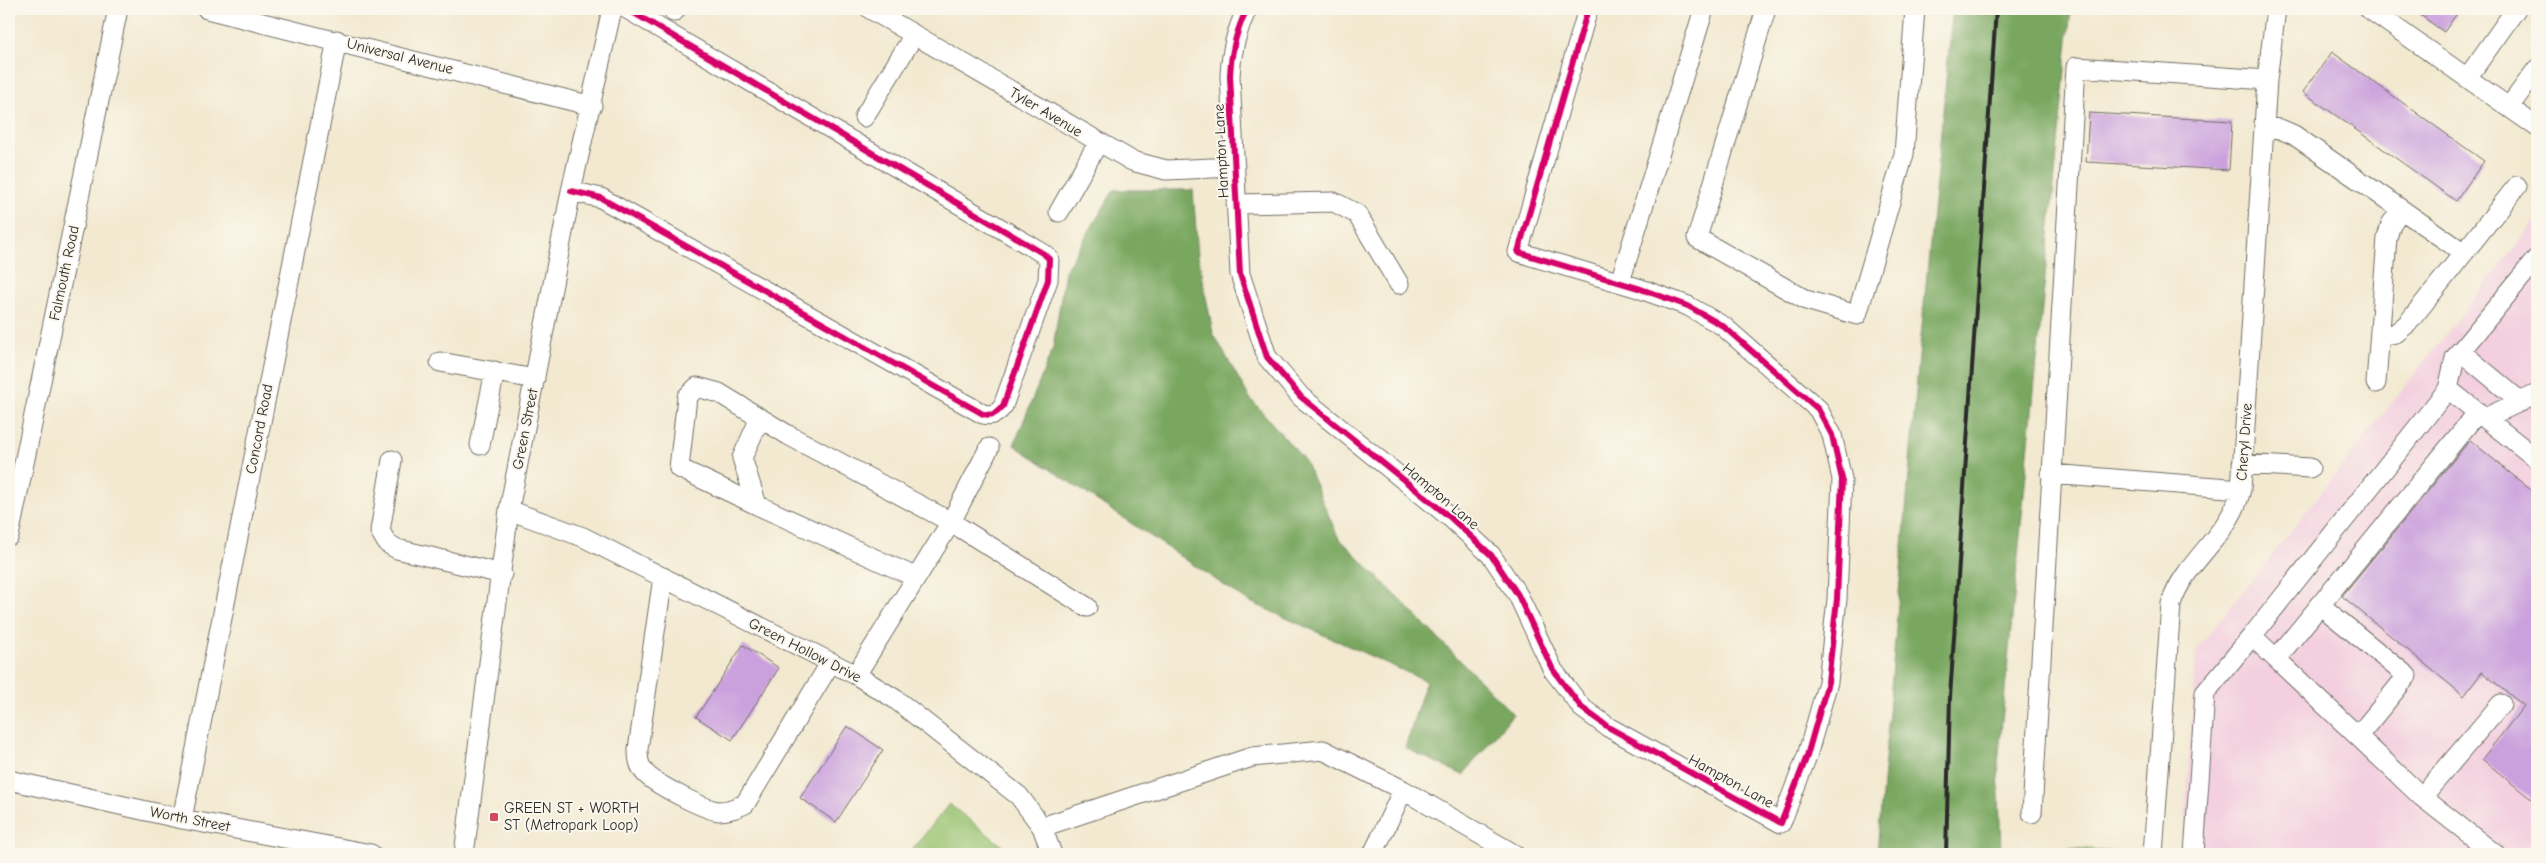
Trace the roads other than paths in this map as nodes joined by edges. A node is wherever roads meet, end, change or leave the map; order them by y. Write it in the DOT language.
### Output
graph roads {
  1 [pos="118,9"];
  2 [pos="207,9"];
  3 [pos="612,9"];
  4 [pos="626,9"];
  5 [pos="870,9"];
  6 [pos="1247,9"];
  7 [pos="1588,9"];
  8 [pos="1704,9"];
  9 [pos="1766,9"];
  10 [pos="1915,9"];
  11 [pos="2276,9"];
  12 [pos="2369,9"];
  13 [pos="2516,9"];
  14 [pos="914,35"];
  15 [pos="337,40"];
  16 [pos="2537,69"];
  17 [pos="2467,78"];
  18 [pos="2266,80"];
  19 [pos="592,106"];
  20 [pos="2510,107"];
  21 [pos="864,117"];
  22 [pos="2264,126"];
  23 [pos="2537,127"];
  24 [pos="1098,143"];
  25 [pos="1235,166"];
  26 [pos="2517,186"];
  27 [pos="571,191"];
  28 [pos="1236,204"];
  29 [pos="2400,210"];
  30 [pos="1059,212"];
  31 [pos="2464,253"];
  32 [pos="2537,258"];
  33 [pos="1620,282"];
  34 [pos="1398,284"];
  35 [pos="2380,336"];
  36 [pos="2460,351"];
  37 [pos="440,362"];
  38 [pos="495,372"];
  39 [pos="535,378"];
  40 [pos="2376,383"];
  41 [pos="2448,389"];
  42 [pos="2529,398"];
  43 [pos="2481,415"];
  44 [pos="760,418"];
  45 [pos="480,445"];
  46 [pos="989,448"];
  47 [pos="2537,459"];
  48 [pos="392,460"];
  49 [pos="2242,464"];
  50 [pos="2310,468"];
  51 [pos="2051,474"];
  52 [pos="2241,489"];
  53 [pos="757,505"];
  54 [pos="509,510"];
  55 [pos="951,522"];
  56 [pos="9,536"];
  57 [pos="502,574"];
  58 [pos="663,577"];
  59 [pos="915,577"];
  60 [pos="2320,605"];
  61 [pos="1087,607"];
  62 [pos="2252,636"];
  63 [pos="2276,659"];
  64 [pos="831,662"];
  65 [pos="856,675"];
  66 [pos="2501,704"];
  67 [pos="2358,736"];
  68 [pos="9,780"];
  69 [pos="1403,790"];
  70 [pos="2422,797"];
  71 [pos="2032,813"];
  72 [pos="182,818"];
  73 [pos="1042,827"];
  74 [pos="371,854"];
  75 [pos="464,854"];
  76 [pos="1052,854"];
  77 [pos="1373,854"];
  78 [pos="1514,854"];
  79 [pos="2153,854"];
  80 [pos="2194,854"];
  81 [pos="2495,854"];
  1 -- 56 [label="street, Falmouth Road"];
  2 -- 15 [label="street, Universal Avenue"];
  3 -- 19 [label="street, Green Street"];
  4 -- 27 [label="street"];
  5 -- 14 [label="street, Tyler Avenue"];
  6 -- 25 [label="street, Hampton Lane"];
  7 -- 33 [label="street, Hampton Lane"];
  8 -- 33 [label="street"];
  9 -- 10 [label="street"];
  11 -- 18 [label="street, Cheryl Drive"];
  12 -- 17 [label="street"];
  13 -- 17 [label="street"];
  14 -- 21 [label="street"];
  14 -- 24 [label="street, Tyler Avenue"];
  15 -- 19 [label="street, Universal Avenue"];
  15 -- 72 [label="street, Concord Road"];
  16 -- 20 [label="street"];
  17 -- 20 [label="street"];
  18 -- 22 [label="street, Cheryl Drive"];
  18 -- 51 [label="street"];
  19 -- 27 [label="street, Green Street"];
  20 -- 23 [label="street"];
  22 -- 29 [label="street"];
  22 -- 49 [label="street, Cheryl Drive"];
  24 -- 25 [label="street, Tyler Avenue"];
  24 -- 30 [label="street"];
  25 -- 28 [label="street, Hampton Lane"];
  26 -- 31 [label="street"];
  27 -- 39 [label="street, Green Street"];
  28 -- 33 [label="street, Hampton Lane"];
  28 -- 34 [label="street"];
  29 -- 31 [label="street"];
  29 -- 35 [label="street"];
  31 -- 35 [label="street"];
  32 -- 36 [label="street"];
  35 -- 40 [label="street"];
  36 -- 41 [label="street"];
  36 -- 42 [label="street"];
  37 -- 38 [label="street"];
  38 -- 39 [label="street"];
  38 -- 45 [label="street"];
  39 -- 54 [label="street, Green Street"];
  41 -- 43 [label="street"];
  41 -- 62 [label="street"];
  42 -- 43 [label="street"];
  43 -- 47 [label="street"];
  43 -- 60 [label="street"];
  44 -- 53 [label="street"];
  44 -- 53 [label="street"];
  44 -- 55 [label="street"];
  46 -- 55 [label="street"];
  48 -- 57 [label="street"];
  49 -- 50 [label="street"];
  49 -- 52 [label="street, Cheryl Drive"];
  51 -- 52 [label="street"];
  51 -- 71 [label="street"];
  52 -- 79 [label="street, Cheryl Drive"];
  53 -- 59 [label="street"];
  54 -- 57 [label="street, Green Street"];
  54 -- 58 [label="street, Green Hollow Drive"];
  55 -- 59 [label="street"];
  55 -- 61 [label="street"];
  57 -- 75 [label="street, Green Street"];
  58 -- 64 [label="street, Green Hollow Drive"];
  58 -- 64 [label="street"];
  59 -- 65 [label="street"];
  60 -- 63 [label="street"];
  60 -- 67 [label="street"];
  62 -- 63 [label="street"];
  62 -- 80 [label="street"];
  63 -- 67 [label="street"];
  64 -- 65 [label="street, Green Hollow Drive"];
  65 -- 73 [label="street, Green Hollow Drive"];
  66 -- 70 [label="street"];
  67 -- 70 [label="street"];
  68 -- 72 [label="street, Worth Street"];
  69 -- 73 [label="street"];
  69 -- 77 [label="street"];
  69 -- 78 [label="street"];
  70 -- 81 [label="street"];
  72 -- 74 [label="street, Worth Street"];
  73 -- 76 [label="street, Green Hollow Drive"];
}
